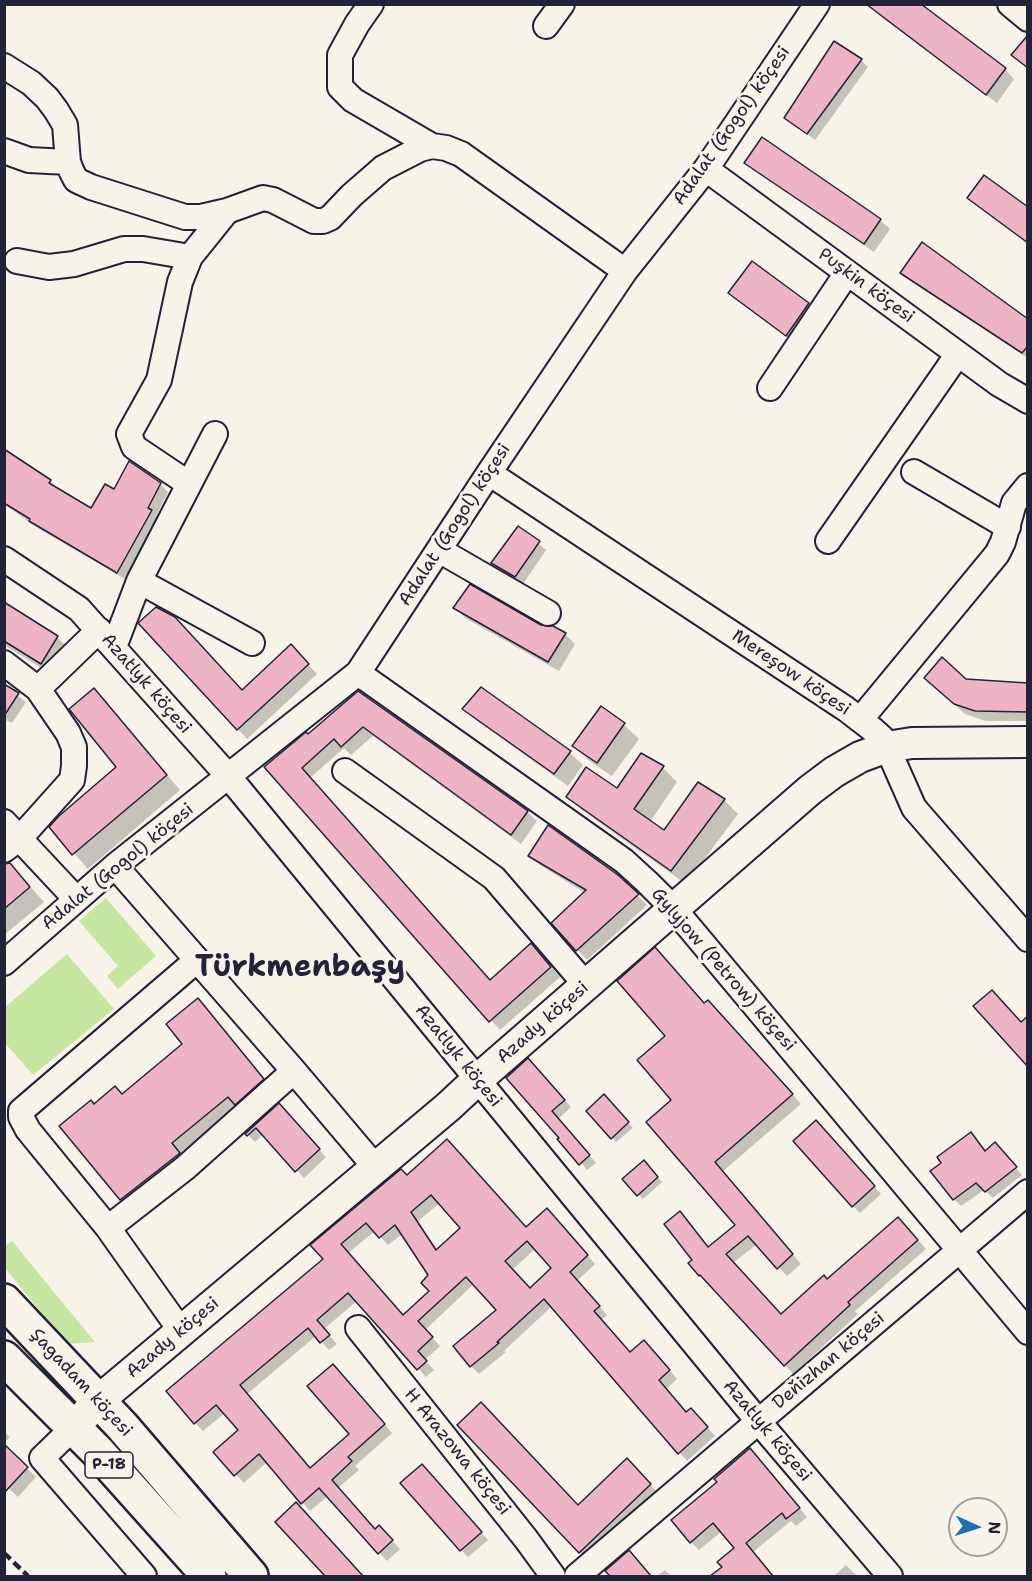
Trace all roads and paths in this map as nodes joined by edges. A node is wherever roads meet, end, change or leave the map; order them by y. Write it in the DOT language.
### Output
graph roads {
  1 [pos="371,4"];
  2 [pos="562,4"];
  3 [pos="817,4"];
  4 [pos="1010,4"];
  5 [pos="1028,19"];
  6 [pos="546,26"];
  7 [pos="4,66"];
  8 [pos="432,146"];
  9 [pos="4,151"];
  10 [pos="68,162"];
  11 [pos="706,169"];
  12 [pos="227,211"];
  13 [pos="190,257"];
  14 [pos="17,261"];
  15 [pos="626,272"];
  16 [pos="847,273"];
  17 [pos="958,354"];
  18 [pos="770,388"];
  19 [pos="1028,401"];
  20 [pos="214,434"];
  21 [pos="914,472"];
  22 [pos="489,473"];
  23 [pos="189,484"];
  24 [pos="1028,486"];
  25 [pos="1008,527"];
  26 [pos="828,541"];
  27 [pos="439,550"];
  28 [pos="4,559"];
  29 [pos="139,581"];
  30 [pos="548,614"];
  31 [pos="106,638"];
  32 [pos="252,643"];
  33 [pos="4,663"];
  34 [pos="358,673"];
  35 [pos="38,689"];
  36 [pos="860,720"];
  37 [pos="1028,742"];
  38 [pos="887,747"];
  39 [pos="345,771"];
  40 [pos="229,777"];
  41 [pos="10,836"];
  42 [pos="115,866"];
  43 [pos="76,899"];
  44 [pos="674,909"];
  45 [pos="1028,939"];
  46 [pos="197,960"];
  47 [pos="4,963"];
  48 [pos="586,985"];
  49 [pos="294,1071"];
  50 [pos="477,1080"];
  51 [pos="376,1168"];
  52 [pos="1028,1192"];
  53 [pos="108,1228"];
  54 [pos="959,1251"];
  55 [pos="4,1301"];
  56 [pos="358,1328"];
  57 [pos="181,1330"];
  58 [pos="1028,1332"];
  59 [pos="4,1358"];
  60 [pos="98,1401"];
  61 [pos="758,1421"];
  62 [pos="73,1428"];
  63 [pos="144,1576"];
  64 [pos="209,1576"];
  65 [pos="251,1576"];
  66 [pos="553,1576"];
  67 [pos="577,1576"];
  68 [pos="890,1576"];
  1 -- 8 [label="street"];
  2 -- 6 [label="street"];
  3 -- 11 [label="street, Adalat (Gogol) köçesi"];
  4 -- 5 [label="street"];
  7 -- 10 [label="street"];
  8 -- 12 [label="street"];
  8 -- 15 [label="street"];
  9 -- 10 [label="street"];
  10 -- 12 [label="street"];
  11 -- 15 [label="street, Adalat (Gogol) köçesi"];
  11 -- 16 [label="street, Puşkin köçesi"];
  12 -- 13 [label="street"];
  13 -- 14 [label="street"];
  13 -- 23 [label="street"];
  15 -- 22 [label="street, Adalat (Gogol) köçesi"];
  16 -- 17 [label="street, Puşkin köçesi"];
  16 -- 18 [label="street"];
  17 -- 19 [label="street, Puşkin köçesi"];
  17 -- 26 [label="street"];
  20 -- 23 [label="street"];
  21 -- 25 [label="street"];
  22 -- 27 [label="street, Adalat (Gogol) köçesi"];
  22 -- 36 [label="street, Mereşow köçesi"];
  23 -- 29 [label="street"];
  24 -- 25 [label="street"];
  25 -- 36 [label="street"];
  27 -- 30 [label="street"];
  27 -- 34 [label="street, Adalat (Gogol) köçesi"];
  28 -- 31 [label="street, Azatlyk köçesi"];
  29 -- 31 [label="street"];
  29 -- 32 [label="street"];
  31 -- 35 [label="street"];
  31 -- 40 [label="street, Azatlyk köçesi"];
  33 -- 35 [label="street"];
  34 -- 40 [label="street, Adalat (Gogol) köçesi"];
  34 -- 44 [label="street, Gylyjow (Petrow) köçesi"];
  35 -- 41 [label="street"];
  36 -- 38 [label="street, Mereşow köçesi"];
  37 -- 38 [label="main road, Azady köçesi"];
  38 -- 44 [label="main road, Azady köçesi"];
  38 -- 45 [label="street, Mereşow köçesi"];
  39 -- 48 [label="street"];
  40 -- 42 [label="street, Adalat (Gogol) köçesi"];
  40 -- 50 [label="street, Azatlyk köçesi"];
  41 -- 43 [label="street"];
  42 -- 43 [label="street, Adalat (Gogol) köçesi"];
  42 -- 46 [label="street"];
  43 -- 47 [label="street, Adalat (Gogol) köçesi"];
  44 -- 48 [label="main road, Azady köçesi"];
  44 -- 54 [label="street, Gylyjow (Petrow) köçesi"];
  46 -- 49 [label="street"];
  46 -- 53 [label="street"];
  48 -- 50 [label="main road, Azady köçesi"];
  49 -- 51 [label="street"];
  49 -- 53 [label="street"];
  50 -- 51 [label="main road, Azady köçesi"];
  50 -- 61 [label="street, Azatlyk köçesi"];
  51 -- 57 [label="main road, Azady köçesi"];
  52 -- 54 [label="street, Deňizhan köçesi"];
  53 -- 57 [label="street"];
  54 -- 58 [label="street, Gylyjow (Petrow) köçesi"];
  54 -- 61 [label="street, Deňizhan köçesi"];
  55 -- 60 [label="highway, Şagadam köçesi / P-18"];
  56 -- 66 [label="street, H Arazowa köçesi"];
  57 -- 60 [label="main road, Azady köçesi"];
  59 -- 62 [label="highway, Şagadam köçesi / P-18"];
  60 -- 62 [label="main road, Azady köçesi"];
  60 -- 65 [label="highway, Şagadam köçesi / P-18"];
  61 -- 67 [label="street, Deňizhan köçesi"];
  61 -- 68 [label="street, Azatlyk köçesi"];
  62 -- 63 [label="street"];
  62 -- 64 [label="highway, Şagadam köçesi / P-18"];
}
